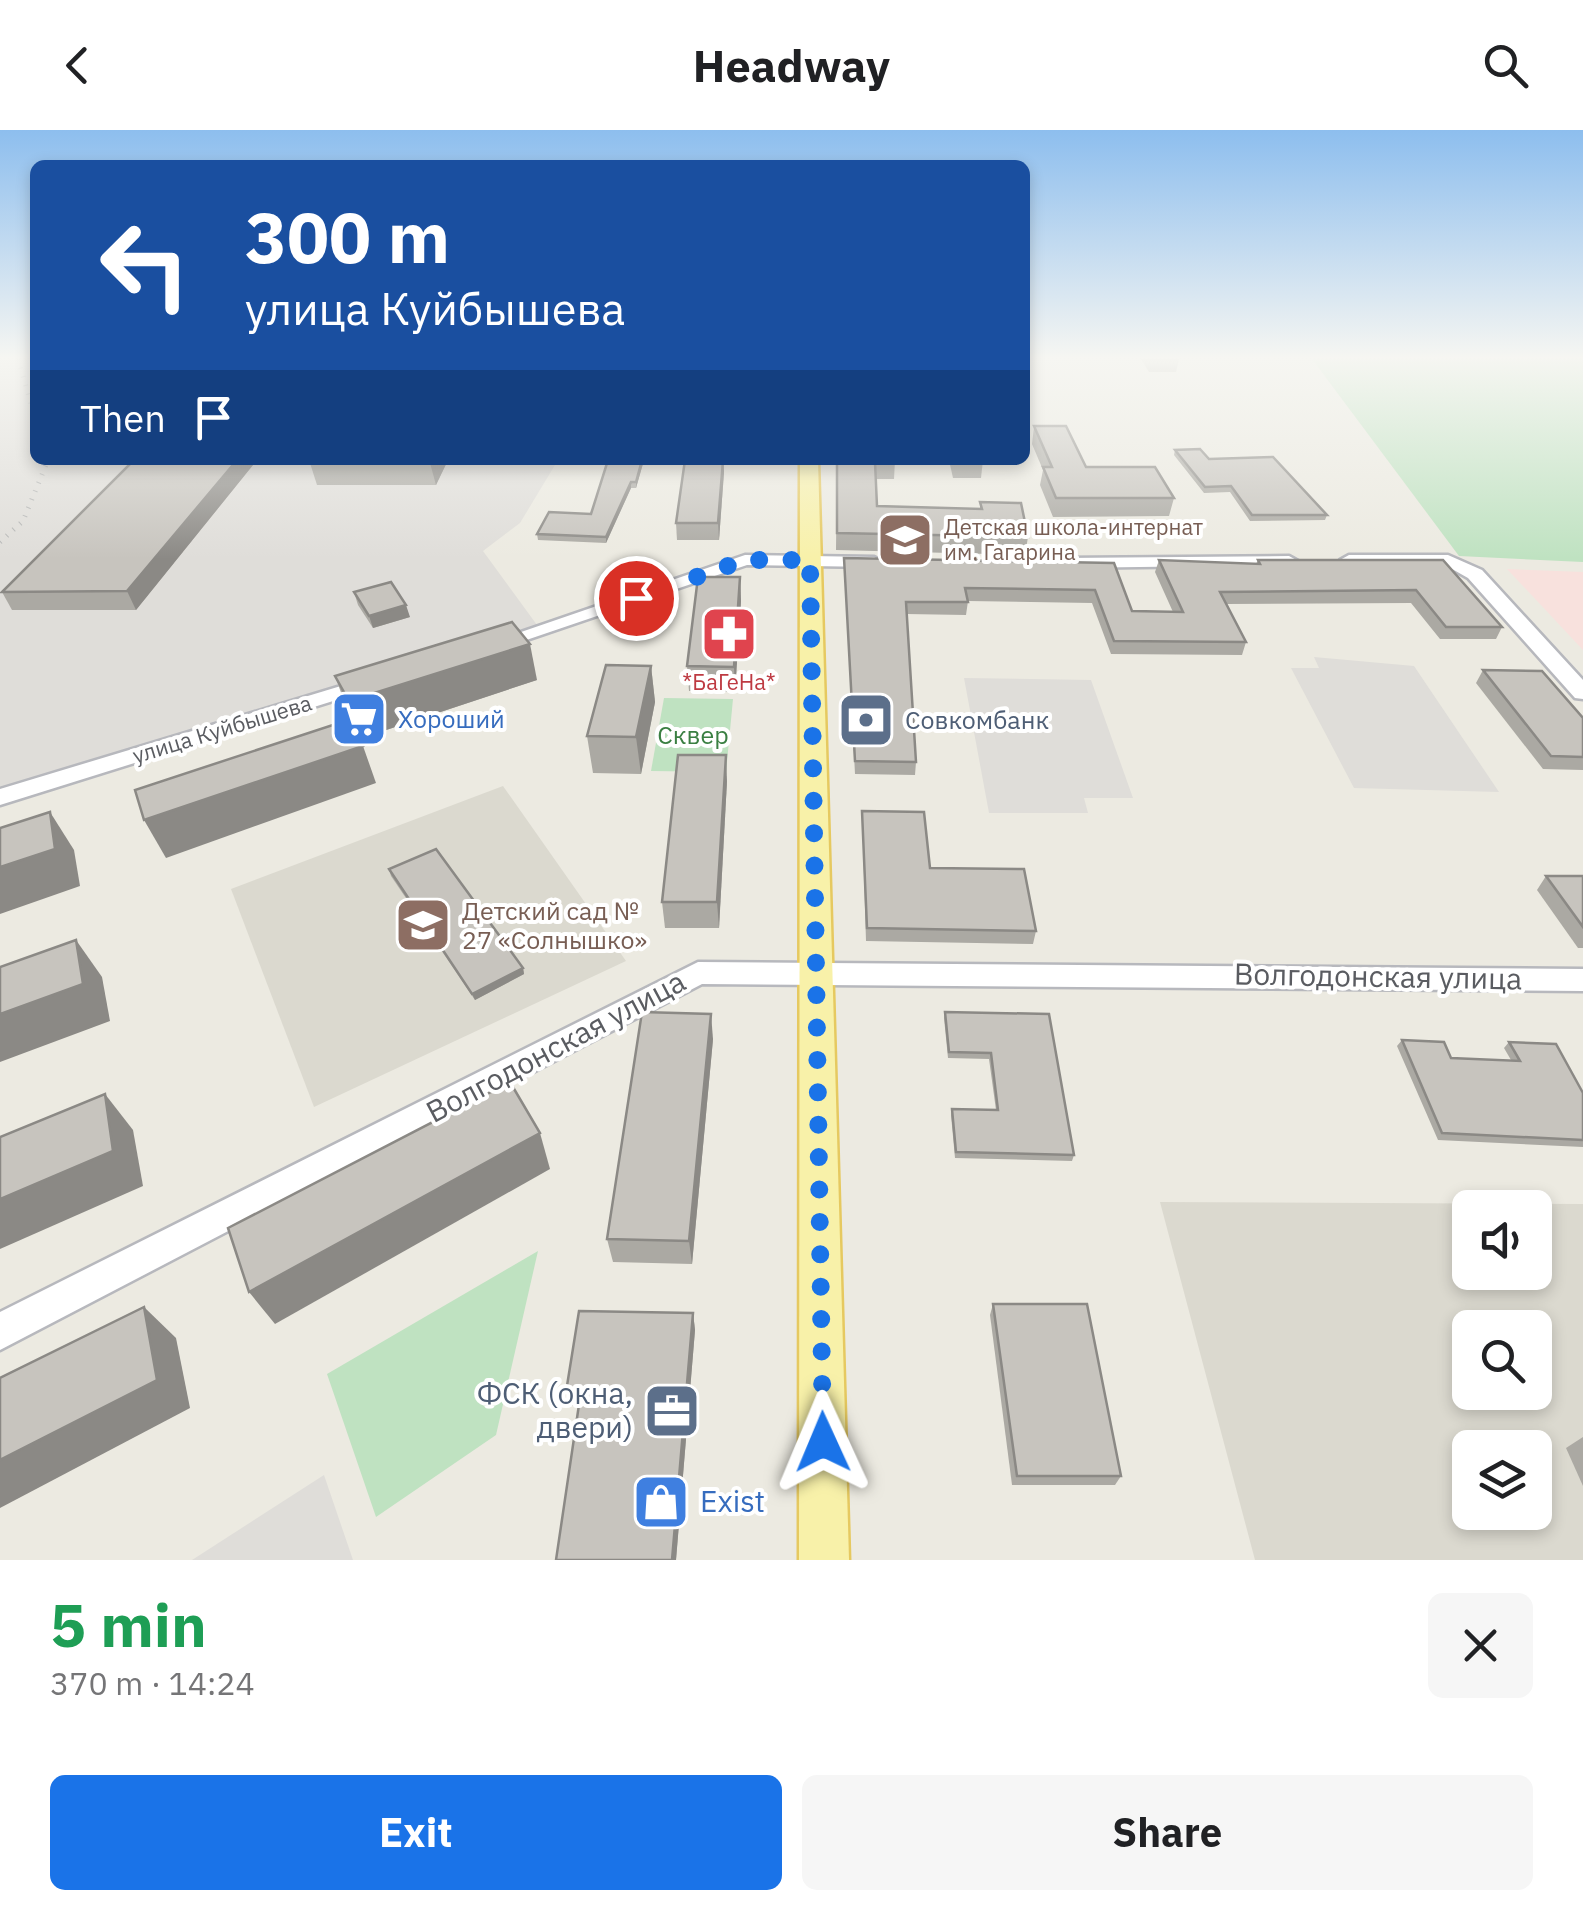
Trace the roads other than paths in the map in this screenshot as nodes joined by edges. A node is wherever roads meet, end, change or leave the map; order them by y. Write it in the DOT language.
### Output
graph roads {
  1 [pos="808,465"];
  2 [pos="810,560"];
  3 [pos="904,562"];
  4 [pos="1037,564"];
  5 [pos="470,652"];
  6 [pos="395,676"];
  7 [pos="1583,693"];
  8 [pos="0,798"];
  9 [pos="817,971"];
  10 [pos="1583,980"];
  11 [pos="0,1332"];
  12 [pos="824,1560"];
  1 -- 2 [label="main road"];
  2 -- 3 [label="street"];
  2 -- 5 [label="street"];
  2 -- 9 [label="main road"];
  4 -- 7 [label="street"];
  6 -- 8 [label="street, улица Куйбышева"];
  9 -- 10 [label="street, Волгодонская улица"];
  9 -- 11 [label="street, Волгодонская улица"];
  9 -- 12 [label="main road"];
}
